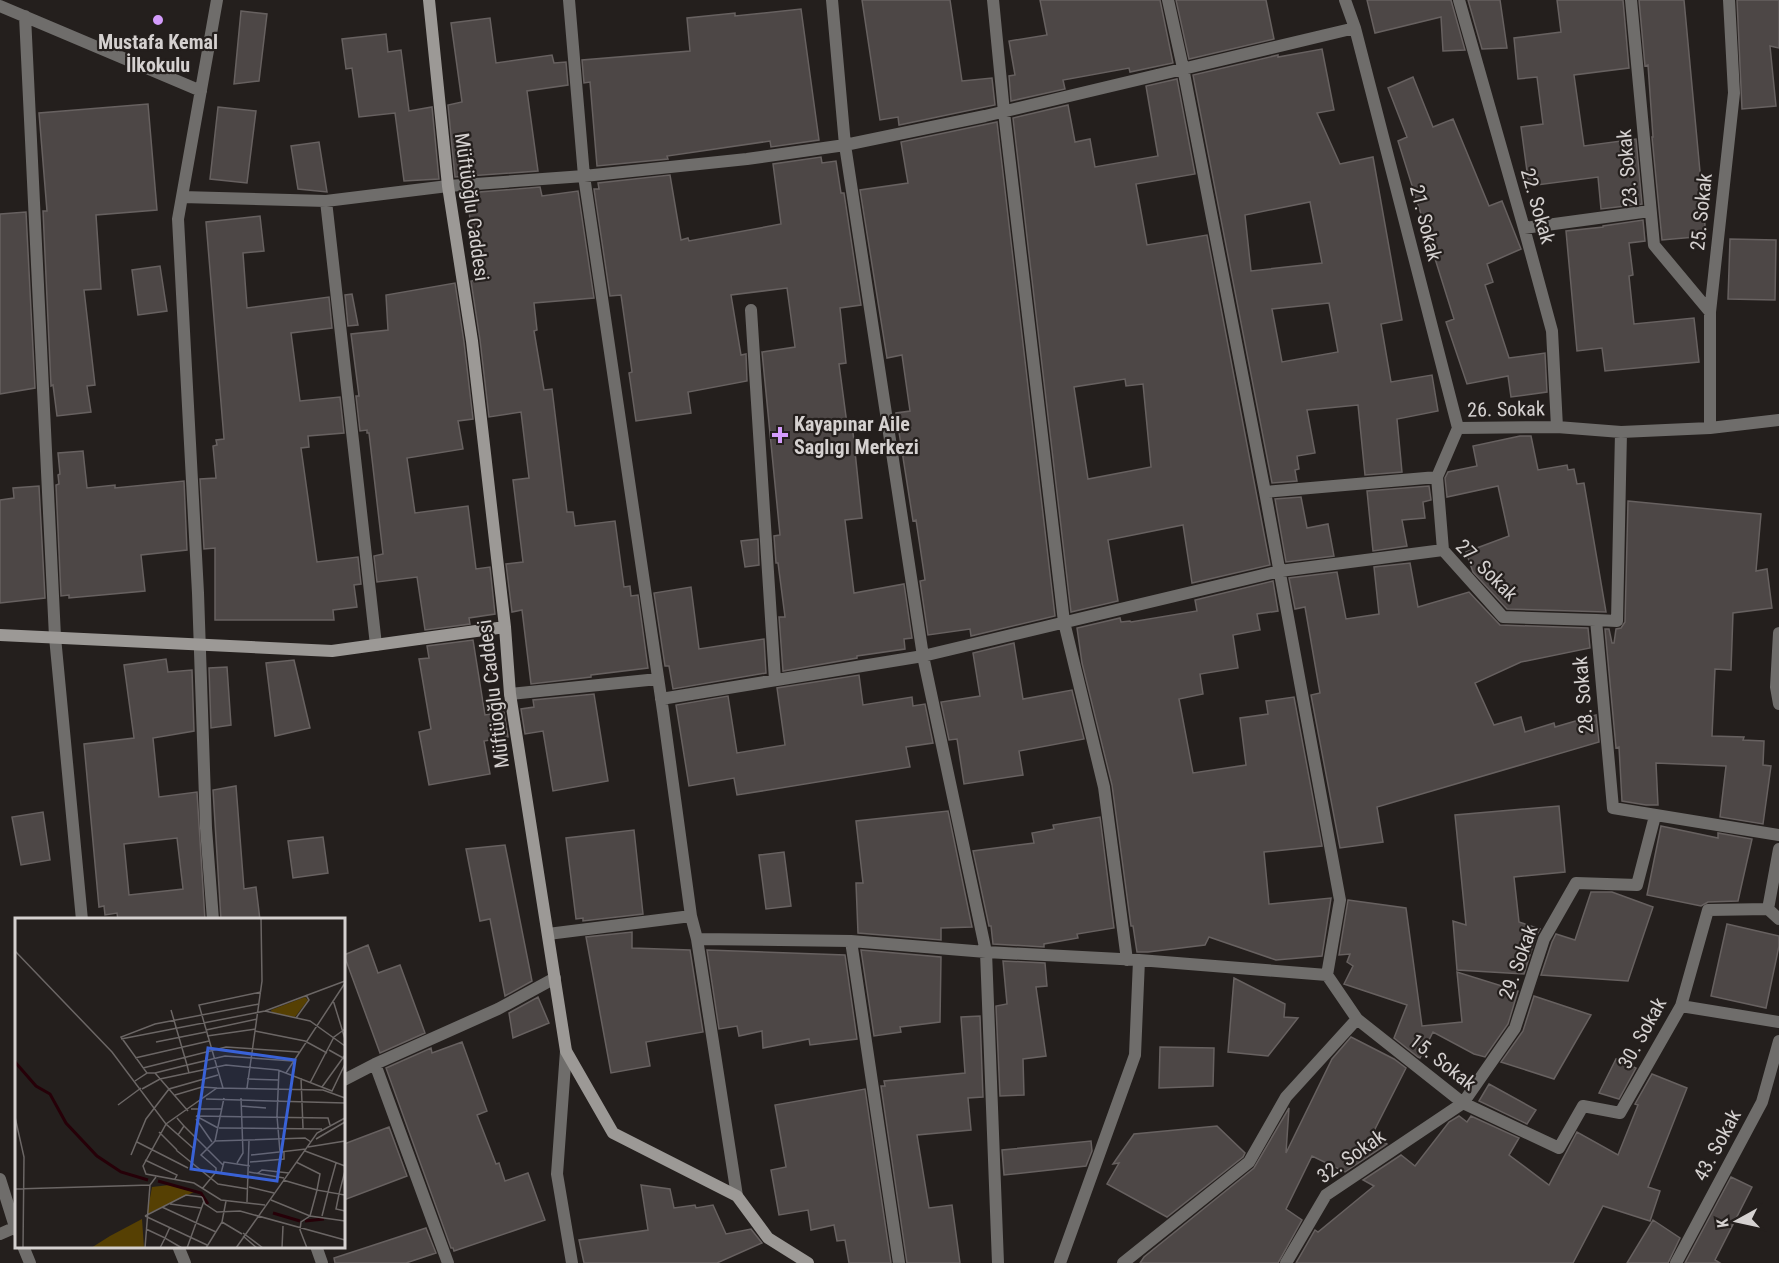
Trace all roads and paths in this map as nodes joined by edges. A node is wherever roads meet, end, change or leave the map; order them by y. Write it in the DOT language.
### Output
graph roads {
  1 [pos="217,0"];
  2 [pos="429,0"];
  3 [pos="569,0"];
  4 [pos="832,0"];
  5 [pos="993,0"];
  6 [pos="1168,0"];
  7 [pos="1345,0"];
  8 [pos="1459,0"];
  9 [pos="1631,0"];
  10 [pos="1729,0"];
  11 [pos="0,6"];
  12 [pos="25,16"];
  13 [pos="1355,28"];
  14 [pos="1183,68"];
  15 [pos="201,91"];
  16 [pos="1004,112"];
  17 [pos="845,146"];
  18 [pos="584,176"];
  19 [pos="448,186"];
  20 [pos="182,197"];
  21 [pos="326,201"];
  22 [pos="1650,211"];
  23 [pos="1524,228"];
  24 [pos="752,310"];
  25 [pos="1710,312"];
  26 [pos="1779,420"];
  27 [pos="1557,427"];
  28 [pos="1458,428"];
  29 [pos="1710,428"];
  30 [pos="1621,432"];
  31 [pos="1437,477"];
  32 [pos="1265,492"];
  33 [pos="1443,550"];
  34 [pos="1280,571"];
  35 [pos="1596,620"];
  36 [pos="1064,622"];
  37 [pos="505,627"];
  38 [pos="1779,633"];
  39 [pos="0,635"];
  40 [pos="55,637"];
  41 [pos="200,645"];
  42 [pos="376,645"];
  43 [pos="923,656"];
  44 [pos="658,679"];
  45 [pos="775,680"];
  46 [pos="510,694"];
  47 [pos="661,699"];
  48 [pos="1779,704"];
  49 [pos="1655,816"];
  50 [pos="1779,835"];
  51 [pos="1779,849"];
  52 [pos="1768,909"];
  53 [pos="691,916"];
  54 [pos="82,918"];
  55 [pos="213,918"];
  56 [pos="1779,919"];
  57 [pos="548,934"];
  58 [pos="697,939"];
  59 [pos="851,941"];
  60 [pos="986,952"];
  61 [pos="1133,960"];
  62 [pos="1327,975"];
  63 [pos="555,978"];
  64 [pos="1681,1006"];
  65 [pos="1357,1019"];
  66 [pos="1779,1022"];
  67 [pos="1779,1041"];
  68 [pos="566,1051"];
  69 [pos="375,1064"];
  70 [pos="345,1079"];
  71 [pos="1463,1104"];
  72 [pos="1559,1148"];
  73 [pos="0,1179"];
  74 [pos="737,1196"];
  75 [pos="15,1225"];
  76 [pos="15,1228"];
  77 [pos="0,1234"];
  78 [pos="24,1248"];
  79 [pos="179,1248"];
  80 [pos="317,1248"];
  81 [pos="30,1263"];
  82 [pos="184,1263"];
  83 [pos="321,1263"];
  84 [pos="448,1263"];
  85 [pos="572,1263"];
  86 [pos="808,1263"];
  87 [pos="899,1263"];
  88 [pos="998,1263"];
  89 [pos="1060,1263"];
  90 [pos="1123,1263"];
  91 [pos="1286,1263"];
  92 [pos="1676,1263"];
  1 -- 15 [label="street"];
  2 -- 19 [label="street, Müftüoğlu Caddesi"];
  3 -- 18 [label="street"];
  4 -- 17 [label="street"];
  5 -- 16 [label="street"];
  6 -- 14 [label="street"];
  7 -- 13 [label="street, 21. Sokak"];
  8 -- 23 [label="street, 22. Sokak"];
  9 -- 22 [label="street, 23. Sokak"];
  10 -- 25 [label="street, 25. Sokak"];
  11 -- 12 [label="street"];
  12 -- 15 [label="street"];
  12 -- 40 [label="street"];
  13 -- 14 [label="street"];
  13 -- 28 [label="street, 21. Sokak"];
  14 -- 16 [label="street"];
  14 -- 32 [label="street"];
  15 -- 20 [label="street"];
  16 -- 17 [label="street"];
  16 -- 36 [label="street"];
  17 -- 18 [label="street"];
  17 -- 43 [label="street"];
  18 -- 19 [label="street"];
  18 -- 44 [label="street"];
  19 -- 21 [label="street"];
  19 -- 37 [label="street, Müftüoğlu Caddesi"];
  20 -- 21 [label="street"];
  20 -- 41 [label="street"];
  21 -- 42 [label="street"];
  22 -- 23 [label="street"];
  22 -- 25 [label="street, 23. Sokak"];
  23 -- 27 [label="street, 22. Sokak"];
  24 -- 45 [label="street"];
  25 -- 29 [label="street, 25. Sokak"];
  26 -- 29 [label="street, 26. Sokak"];
  27 -- 28 [label="street, 26. Sokak"];
  27 -- 30 [label="street, 26. Sokak"];
  28 -- 31 [label="street, 26. Sokak"];
  29 -- 30 [label="street, 26. Sokak"];
  30 -- 35 [label="street"];
  31 -- 32 [label="street"];
  31 -- 33 [label="street"];
  32 -- 34 [label="street"];
  33 -- 34 [label="street, 27. Sokak"];
  33 -- 35 [label="street, 27. Sokak"];
  34 -- 36 [label="street, 27. Sokak"];
  34 -- 62 [label="street"];
  35 -- 49 [label="street, 28. Sokak"];
  36 -- 43 [label="street, 27. Sokak"];
  36 -- 61 [label="street"];
  37 -- 42 [label="street"];
  37 -- 46 [label="street, Müftüoğlu Caddesi"];
  38 -- 48 [label="street"];
  39 -- 40 [label="street"];
  40 -- 41 [label="street"];
  40 -- 54 [label="street"];
  41 -- 42 [label="street"];
  41 -- 55 [label="street"];
  43 -- 45 [label="street, 27. Sokak"];
  43 -- 60 [label="street"];
  44 -- 46 [label="street"];
  44 -- 47 [label="street"];
  45 -- 47 [label="street, 27. Sokak"];
  46 -- 57 [label="street, Müftüoğlu Caddesi"];
  47 -- 53 [label="street"];
  49 -- 50 [label="street, 28. Sokak"];
  49 -- 71 [label="street, 29. Sokak"];
  51 -- 52 [label="street"];
  52 -- 56 [label="street"];
  52 -- 64 [label="street, 30. Sokak"];
  53 -- 57 [label="street"];
  53 -- 58 [label="street"];
  57 -- 63 [label="street, Müftüoğlu Caddesi"];
  58 -- 59 [label="street"];
  58 -- 74 [label="street"];
  59 -- 60 [label="street"];
  59 -- 87 [label="street"];
  60 -- 61 [label="street"];
  60 -- 88 [label="street"];
  61 -- 62 [label="street"];
  61 -- 89 [label="street"];
  62 -- 65 [label="street, 15. Sokak"];
  63 -- 68 [label="street, Müftüoğlu Caddesi"];
  63 -- 69 [label="street"];
  64 -- 66 [label="street"];
  64 -- 72 [label="street, 30. Sokak"];
  65 -- 71 [label="street, 15. Sokak"];
  65 -- 90 [label="street"];
  67 -- 92 [label="street, 43. Sokak"];
  68 -- 74 [label="street, Müftüoğlu Caddesi"];
  68 -- 85 [label="street"];
  69 -- 70 [label="street"];
  69 -- 84 [label="street"];
  71 -- 72 [label="street, 15. Sokak"];
  71 -- 91 [label="street, 32. Sokak"];
  73 -- 75 [label="street"];
  74 -- 86 [label="street, Müftüoğlu Caddesi"];
  76 -- 77 [label="street"];
  78 -- 81 [label="street"];
  79 -- 82 [label="street"];
  80 -- 83 [label="street"];
}
